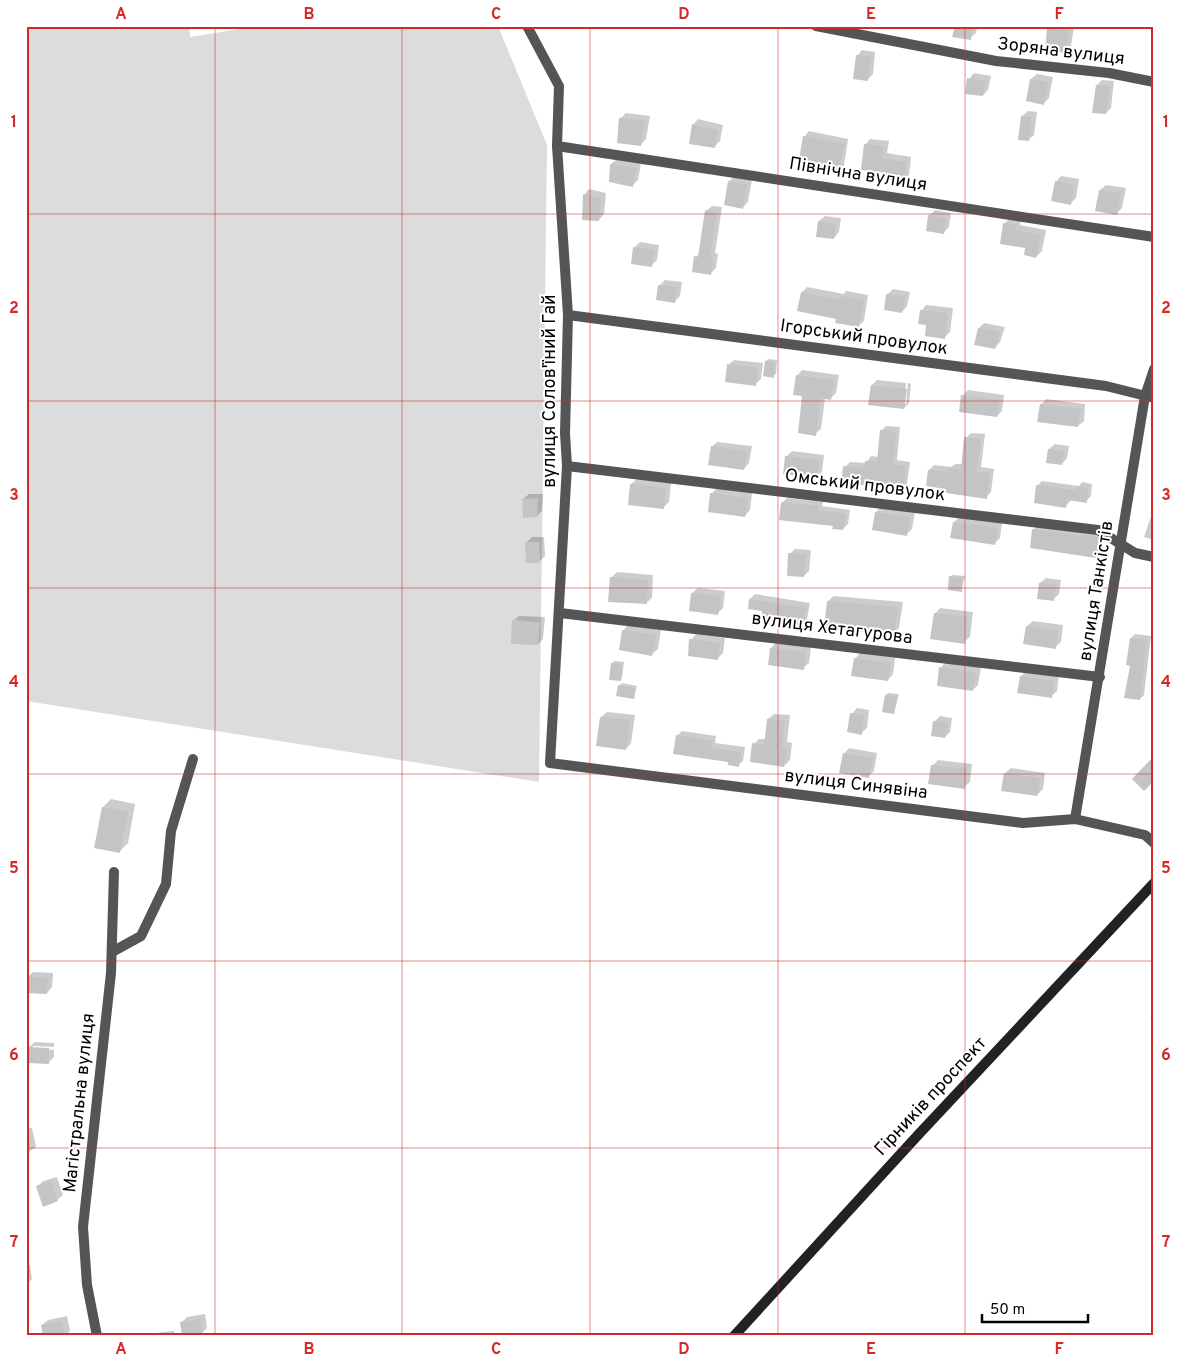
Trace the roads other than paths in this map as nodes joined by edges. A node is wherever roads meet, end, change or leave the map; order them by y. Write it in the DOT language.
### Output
graph roads {
  1 [pos="527,26"];
  2 [pos="816,26"];
  3 [pos="1154,82"];
  4 [pos="557,146"];
  5 [pos="1154,237"];
  6 [pos="568,316"];
  7 [pos="1154,369"];
  8 [pos="1149,397"];
  9 [pos="567,466"];
  10 [pos="1121,544"];
  11 [pos="1154,557"];
  12 [pos="560,613"];
  13 [pos="1100,677"];
  14 [pos="193,759"];
  15 [pos="550,763"];
  16 [pos="1075,819"];
  17 [pos="1154,843"];
  18 [pos="114,872"];
  19 [pos="1154,883"];
  20 [pos="112,952"];
  21 [pos="97,1336"];
  22 [pos="734,1336"];
  1 -- 4 [label="street, вулиця Солов'їний Гай"];
  2 -- 3 [label="street, Зоряна вулиця"];
  4 -- 5 [label="street, Північна вулиця"];
  4 -- 6 [label="street, вулиця Солов'їний Гай"];
  6 -- 8 [label="street, Ігорський провулок"];
  6 -- 9 [label="street, вулиця Солов'їний Гай"];
  7 -- 8 [label="street, вулиця Танкістів"];
  8 -- 10 [label="street, вулиця Танкістів"];
  9 -- 10 [label="street, Омський провулок"];
  9 -- 12 [label="street, вулиця Солов'їний Гай"];
  10 -- 11 [label="street, Омський провулок"];
  10 -- 13 [label="street, вулиця Танкістів"];
  12 -- 13 [label="street, вулиця Хетагурова"];
  12 -- 15 [label="street, вулиця Солов'їний Гай"];
  13 -- 16 [label="street, вулиця Танкістів"];
  14 -- 20 [label="street"];
  15 -- 16 [label="street, вулиця Синявіна"];
  16 -- 17 [label="street, вулиця Синявіна"];
  18 -- 20 [label="street, Магістральна вулиця"];
  19 -- 22 [label="main road, Гірників проспект"];
  20 -- 21 [label="street, Магістральна вулиця"];
}
